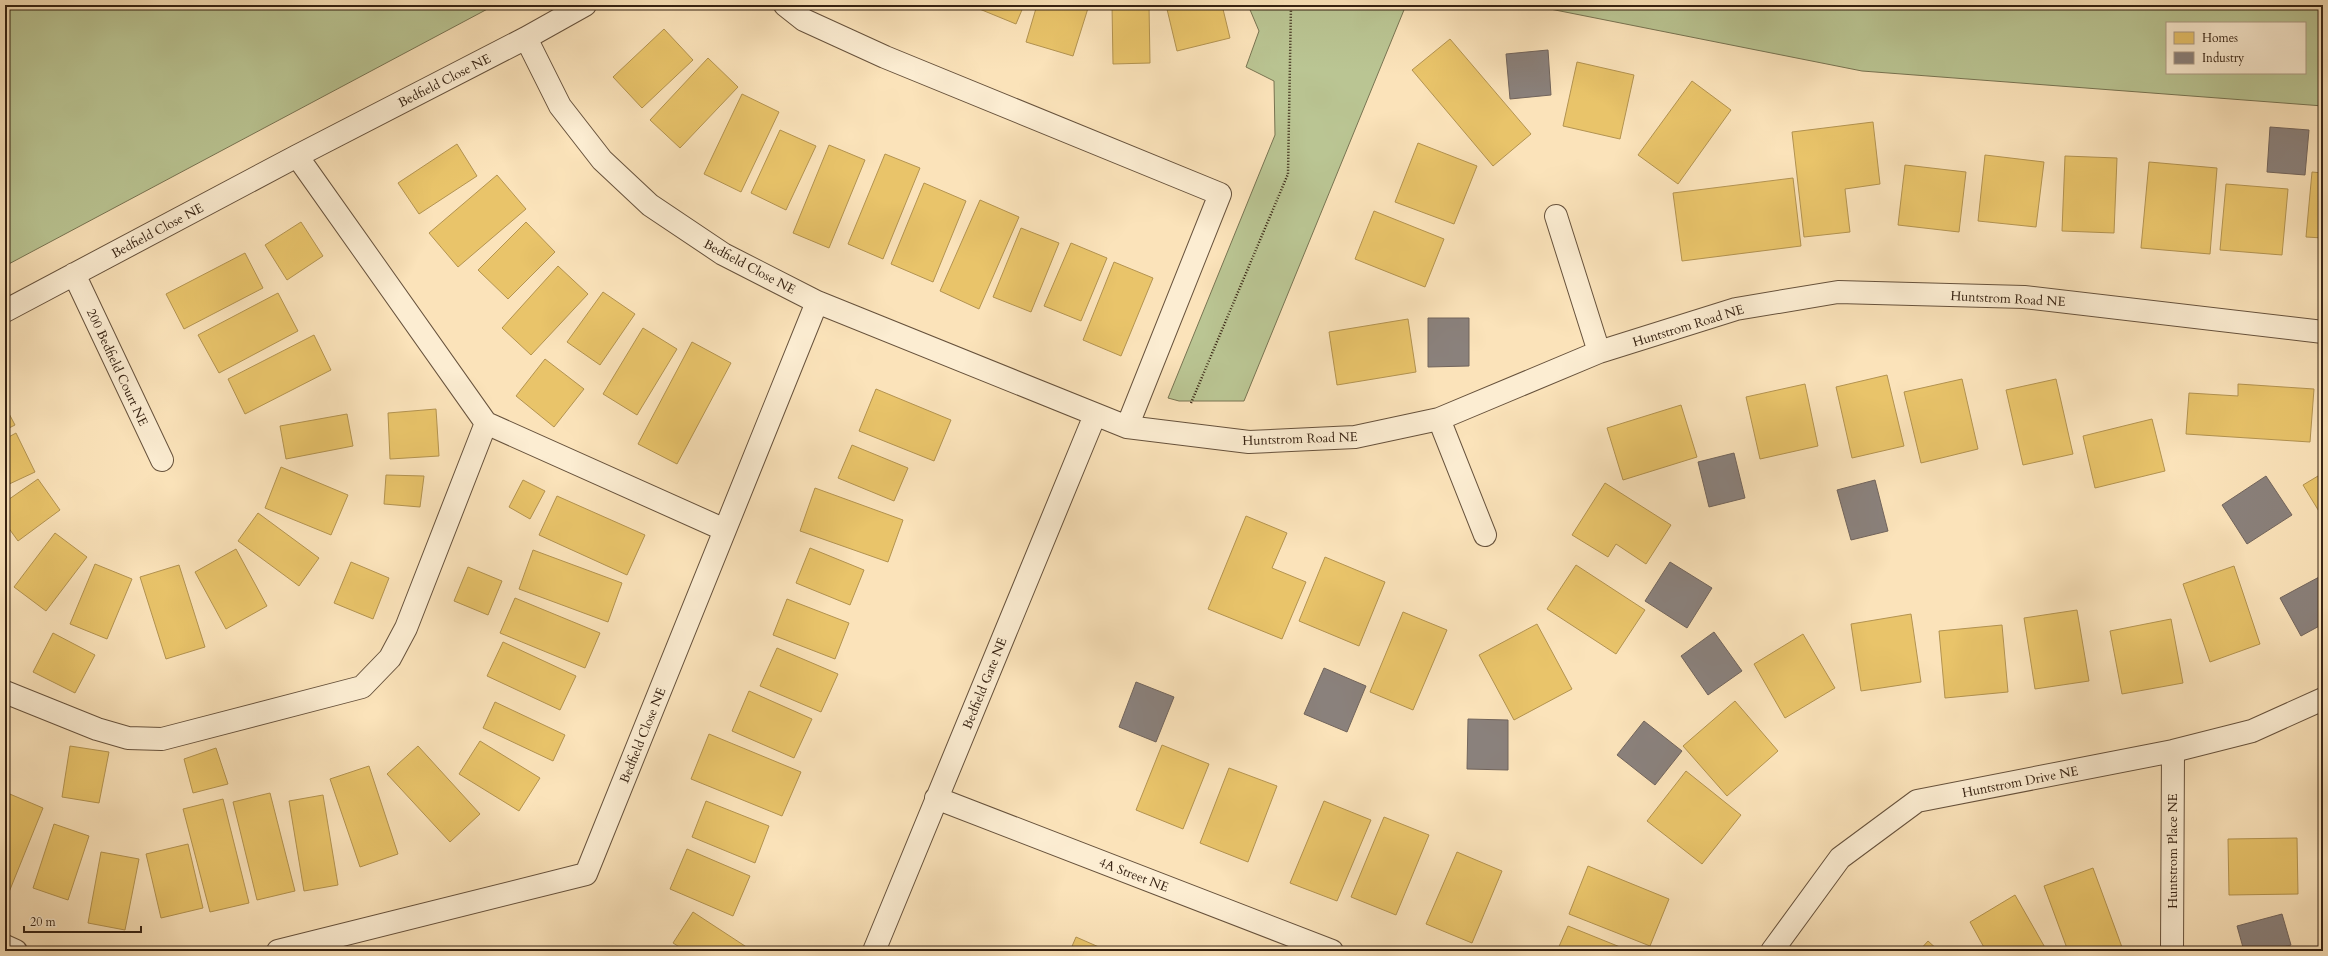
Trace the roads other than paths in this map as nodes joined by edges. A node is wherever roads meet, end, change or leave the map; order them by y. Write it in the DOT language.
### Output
graph roads {
  1 [pos="585,5"];
  2 [pos="785,5"];
  3 [pos="526,38"];
  4 [pos="297,156"];
  5 [pos="1556,216"];
  6 [pos="74,274"];
  7 [pos="817,302"];
  8 [pos="5,311"];
  9 [pos="2323,332"];
  10 [pos="1599,352"];
  11 [pos="1094,415"];
  12 [pos="1439,419"];
  13 [pos="486,423"];
  14 [pos="1127,427"];
  15 [pos="162,460"];
  16 [pos="725,530"];
  17 [pos="1485,535"];
  18 [pos="5,692"];
  19 [pos="2323,700"];
  20 [pos="2173,751"];
  21 [pos="936,798"];
  22 [pos="5,946"];
  23 [pos="16,951"];
  24 [pos="278,951"];
  25 [pos="874,951"];
  26 [pos="1332,951"];
  27 [pos="1772,951"];
  28 [pos="2172,951"];
  1 -- 3 [label="street"];
  2 -- 14 [label="street"];
  3 -- 4 [label="street, Bedfield Close NE"];
  3 -- 7 [label="street, Bedfield Close NE"];
  4 -- 6 [label="street, Bedfield Close NE"];
  4 -- 13 [label="street"];
  5 -- 10 [label="street"];
  6 -- 8 [label="street, Bedfield Close NE"];
  6 -- 15 [label="street, 200 Bedfield Court NE"];
  7 -- 11 [label="street, Bedfield Close NE"];
  7 -- 16 [label="street, Bedfield Close NE"];
  9 -- 10 [label="street, Huntstrom Road NE"];
  10 -- 12 [label="street, Huntstrom Road NE"];
  11 -- 14 [label="street, Huntstrom Road NE"];
  11 -- 21 [label="street, Bedfield Gate NE"];
  12 -- 14 [label="street, Huntstrom Road NE"];
  12 -- 17 [label="street"];
  13 -- 16 [label="street"];
  13 -- 18 [label="street"];
  16 -- 24 [label="street, Bedfield Close NE"];
  19 -- 20 [label="street, Huntstrom Drive NE"];
  20 -- 27 [label="street, Huntstrom Drive NE"];
  20 -- 28 [label="street, Huntstrom Place NE"];
  21 -- 25 [label="street, Bedfield Gate NE"];
  21 -- 26 [label="street, 4A Street NE"];
  22 -- 23 [label="street"];
}
